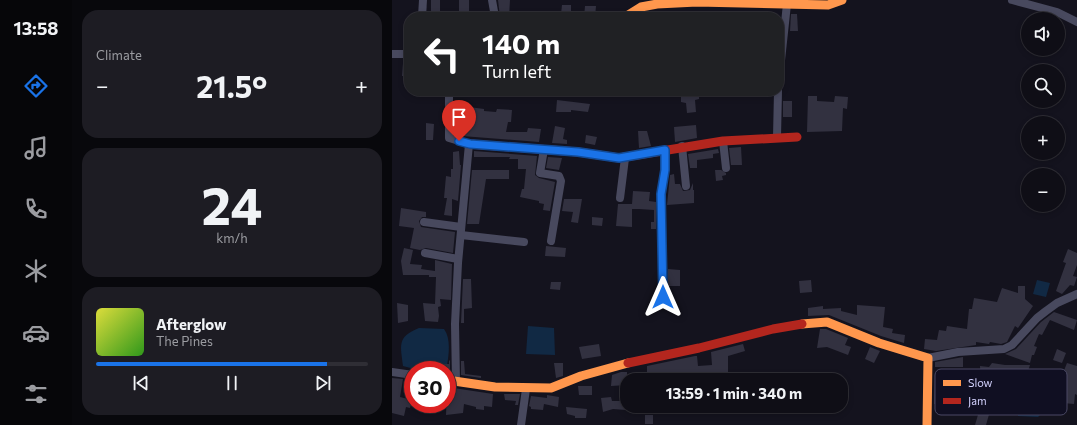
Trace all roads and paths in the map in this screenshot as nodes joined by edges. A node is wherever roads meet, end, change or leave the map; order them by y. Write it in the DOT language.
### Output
graph roads {
  1 [pos="423,0"];
  2 [pos="492,0"];
  3 [pos="842,0"];
  4 [pos="1012,0"];
  5 [pos="787,4"];
  6 [pos="422,12"];
  7 [pos="494,12"];
  8 [pos="632,12"];
  9 [pos="1077,22"];
  10 [pos="784,32"];
  11 [pos="392,54"];
  12 [pos="404,54"];
  13 [pos="450,96"];
  14 [pos="778,96"];
  15 [pos="777,137"];
  16 [pos="797,137"];
  17 [pos="723,141"];
  18 [pos="470,144"];
  19 [pos="682,146"];
  20 [pos="544,149"];
  21 [pos="665,150"];
  22 [pos="625,158"];
  23 [pos="726,168"];
  24 [pos="686,186"];
  25 [pos="620,198"];
  26 [pos="424,222"];
  27 [pos="461,227"];
  28 [pos="460,235"];
  29 [pos="551,241"];
  30 [pos="524,242"];
  31 [pos="425,253"];
  32 [pos="458,259"];
  33 [pos="1077,294"];
  34 [pos="663,297"];
  35 [pos="928,358"];
  36 [pos="453,361"];
  37 [pos="392,372"];
  38 [pos="404,374"];
  39 [pos="456,382"];
  40 [pos="526,389"];
  41 [pos="521,425"];
  42 [pos="927,425"];
  1 -- 6 [label="street"];
  2 -- 7 [label="street"];
  3 -- 5 [label="street"];
  4 -- 9 [label="street"];
  5 -- 8 [label="street"];
  5 -- 10 [label="street"];
  11 -- 12 [label="street"];
  13 -- 18 [label="street"];
  14 -- 15 [label="street"];
  15 -- 16 [label="street"];
  15 -- 17 [label="street"];
  17 -- 19 [label="street"];
  17 -- 23 [label="street"];
  18 -- 20 [label="street"];
  18 -- 27 [label="street"];
  19 -- 21 [label="street"];
  19 -- 24 [label="street"];
  20 -- 22 [label="street"];
  20 -- 29 [label="street"];
  21 -- 22 [label="street"];
  21 -- 34 [label="street"];
  22 -- 25 [label="street"];
  26 -- 27 [label="street"];
  27 -- 28 [label="street"];
  28 -- 30 [label="street"];
  28 -- 32 [label="street"];
  31 -- 32 [label="street"];
  32 -- 36 [label="street"];
  33 -- 35 [label="street"];
  35 -- 40 [label="street"];
  35 -- 42 [label="street"];
  37 -- 38 [label="street"];
  39 -- 40 [label="street"];
  40 -- 41 [label="street"];
}
